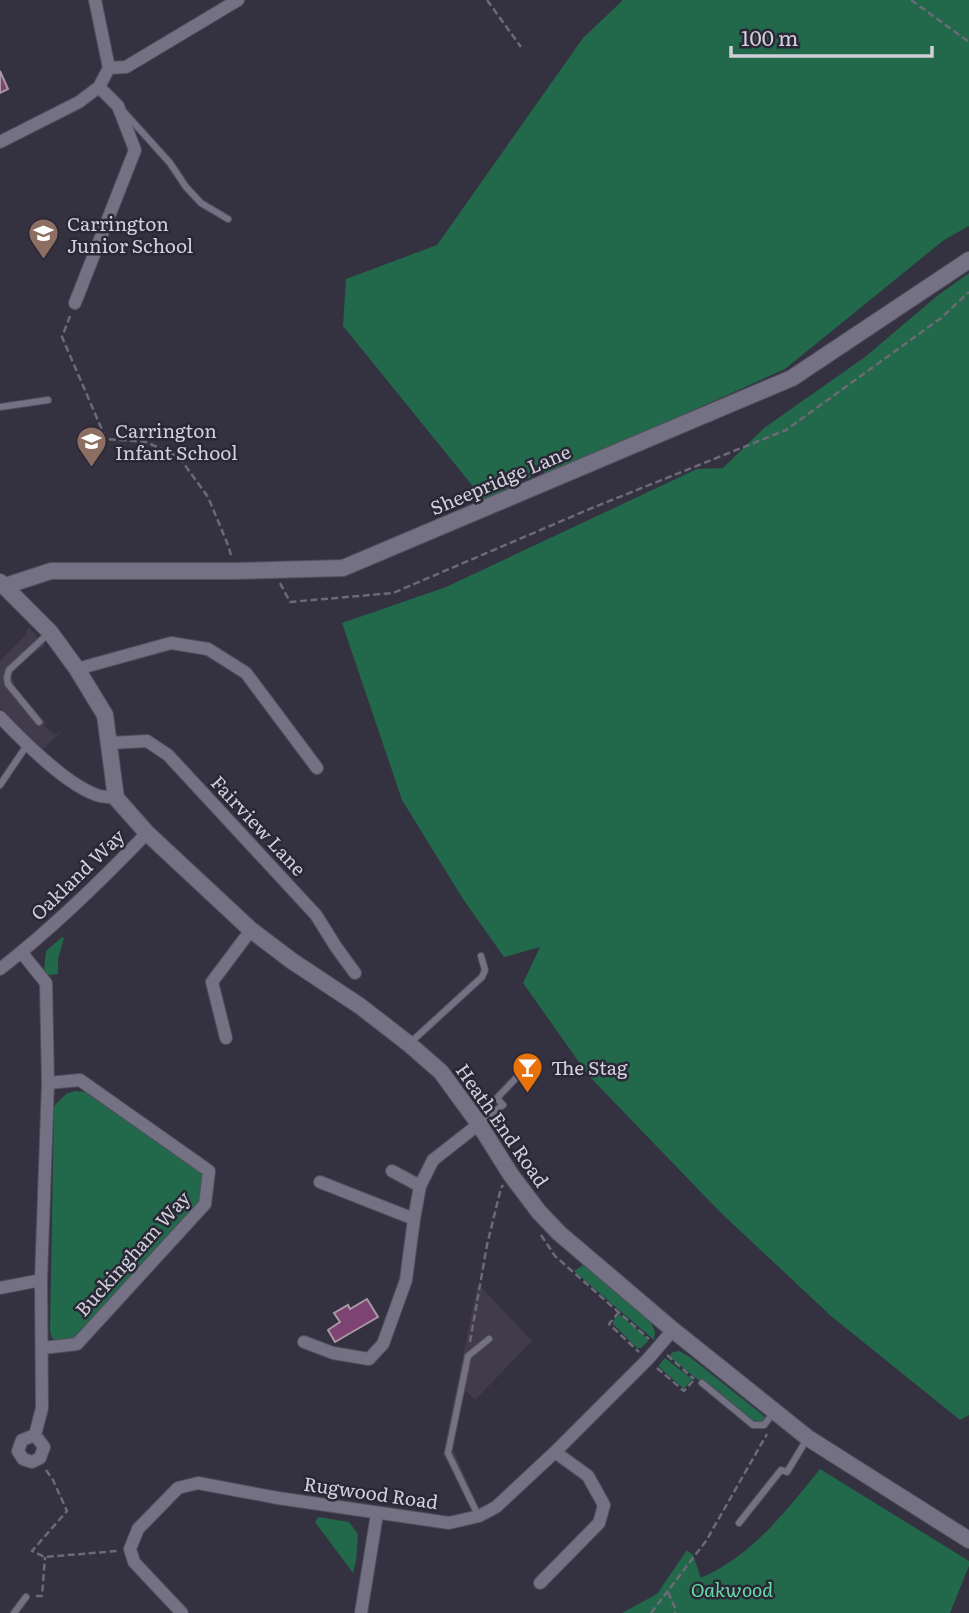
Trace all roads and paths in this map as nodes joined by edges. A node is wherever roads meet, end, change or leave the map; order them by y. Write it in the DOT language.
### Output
graph roads {
  1 [pos="95,0"];
  2 [pos="238,0"];
  3 [pos="487,0"];
  4 [pos="911,0"];
  5 [pos="969,42"];
  6 [pos="520,47"];
  7 [pos="109,68"];
  8 [pos="99,87"];
  9 [pos="118,106"];
  10 [pos="0,142"];
  11 [pos="228,219"];
  12 [pos="969,260"];
  13 [pos="969,292"];
  14 [pos="75,303"];
  15 [pos="48,400"];
  16 [pos="0,407"];
  17 [pos="274,570"];
  18 [pos="234,571"];
  19 [pos="2,584"];
  20 [pos="50,632"];
  21 [pos="77,669"];
  22 [pos="0,718"];
  23 [pos="39,722"];
  24 [pos="110,743"];
  25 [pos="27,745"];
  26 [pos="317,768"];
  27 [pos="0,785"];
  28 [pos="116,798"];
  29 [pos="148,833"];
  30 [pos="251,930"];
  31 [pos="22,953"];
  32 [pos="481,956"];
  33 [pos="0,969"];
  34 [pos="355,973"];
  35 [pos="226,1038"];
  36 [pos="409,1044"];
  37 [pos="518,1076"];
  38 [pos="48,1083"];
  39 [pos="480,1124"];
  40 [pos="392,1171"];
  41 [pos="320,1182"];
  42 [pos="420,1186"];
  43 [pos="508,1196"];
  44 [pos="414,1219"];
  45 [pos="539,1230"];
  46 [pos="41,1280"];
  47 [pos="0,1288"];
  48 [pos="673,1330"];
  49 [pos="489,1339"];
  50 [pos="304,1342"];
  51 [pos="658,1347"];
  52 [pos="43,1348"];
  53 [pos="468,1356"];
  54 [pos="694,1379"];
  55 [pos="702,1383"];
  56 [pos="774,1412"];
  57 [pos="770,1431"];
  58 [pos="35,1435"];
  59 [pos="808,1438"];
  60 [pos="555,1452"];
  61 [pos="37,1460"];
  62 [pos="475,1509"];
  63 [pos="377,1514"];
  64 [pos="739,1523"];
  65 [pos="969,1540"];
  66 [pos="118,1551"];
  67 [pos="45,1557"];
  68 [pos="540,1583"];
  69 [pos="668,1592"];
  70 [pos="26,1597"];
  71 [pos="14,1613"];
  72 [pos="182,1613"];
  73 [pos="361,1613"];
  74 [pos="651,1613"];
  75 [pos="676,1613"];
  1 -- 7 [label="street"];
  2 -- 7 [label="street"];
  3 -- 6 [label="path"];
  4 -- 5 [label="path"];
  7 -- 8 [label="street"];
  8 -- 9 [label="street"];
  8 -- 10 [label="street"];
  9 -- 11 [label="lane"];
  9 -- 14 [label="street"];
  12 -- 17 [label="street, Sheepridge Lane"];
  13 -- 17 [label="path"];
  14 -- 18 [label="path"];
  15 -- 16 [label="lane"];
  17 -- 18 [label="street, Sheepridge Lane"];
  18 -- 19 [label="street, Sheepridge Lane"];
  19 -- 20 [label="street"];
  20 -- 21 [label="street"];
  20 -- 23 [label="lane"];
  21 -- 24 [label="street"];
  21 -- 26 [label="street"];
  22 -- 25 [label="street"];
  24 -- 28 [label="street"];
  24 -- 34 [label="street, Fairview Lane"];
  25 -- 27 [label="lane"];
  25 -- 28 [label="street"];
  28 -- 29 [label="street, Heath End Road"];
  29 -- 30 [label="street, Heath End Road"];
  29 -- 31 [label="street, Oakland Way"];
  30 -- 35 [label="street"];
  30 -- 36 [label="street, Heath End Road"];
  31 -- 33 [label="street, Oakland Way"];
  31 -- 38 [label="street, Buckingham Way"];
  32 -- 36 [label="lane"];
  36 -- 39 [label="street, Heath End Road"];
  37 -- 39 [label="lane"];
  38 -- 46 [label="street, Buckingham Way"];
  38 -- 52 [label="street, Buckingham Way"];
  39 -- 42 [label="street"];
  39 -- 48 [label="street, Heath End Road"];
  40 -- 42 [label="street"];
  41 -- 44 [label="street"];
  42 -- 44 [label="street"];
  43 -- 53 [label="path"];
  44 -- 50 [label="street"];
  45 -- 51 [label="path"];
  46 -- 47 [label="street"];
  46 -- 52 [label="street, Buckingham Way"];
  48 -- 51 [label="street, Rugwood Road"];
  48 -- 56 [label="street, Heath End Road"];
  49 -- 53 [label="lane"];
  51 -- 54 [label="path"];
  51 -- 60 [label="street, Rugwood Road"];
  52 -- 58 [label="street, Buckingham Way"];
  53 -- 62 [label="lane"];
  55 -- 56 [label="lane"];
  56 -- 59 [label="street, Heath End Road"];
  57 -- 69 [label="path"];
  58 -- 61 [label="street, Buckingham Way"];
  58 -- 61 [label="street, Buckingham Way"];
  59 -- 64 [label="lane"];
  59 -- 65 [label="street, Heath End Road"];
  60 -- 63 [label="street, Rugwood Road"];
  60 -- 68 [label="street"];
  61 -- 67 [label="path"];
  63 -- 72 [label="street, Rugwood Road"];
  63 -- 73 [label="street"];
  66 -- 67 [label="path"];
  67 -- 70 [label="path"];
  69 -- 74 [label="path"];
  69 -- 75 [label="path"];
  70 -- 71 [label="lane"];
}
